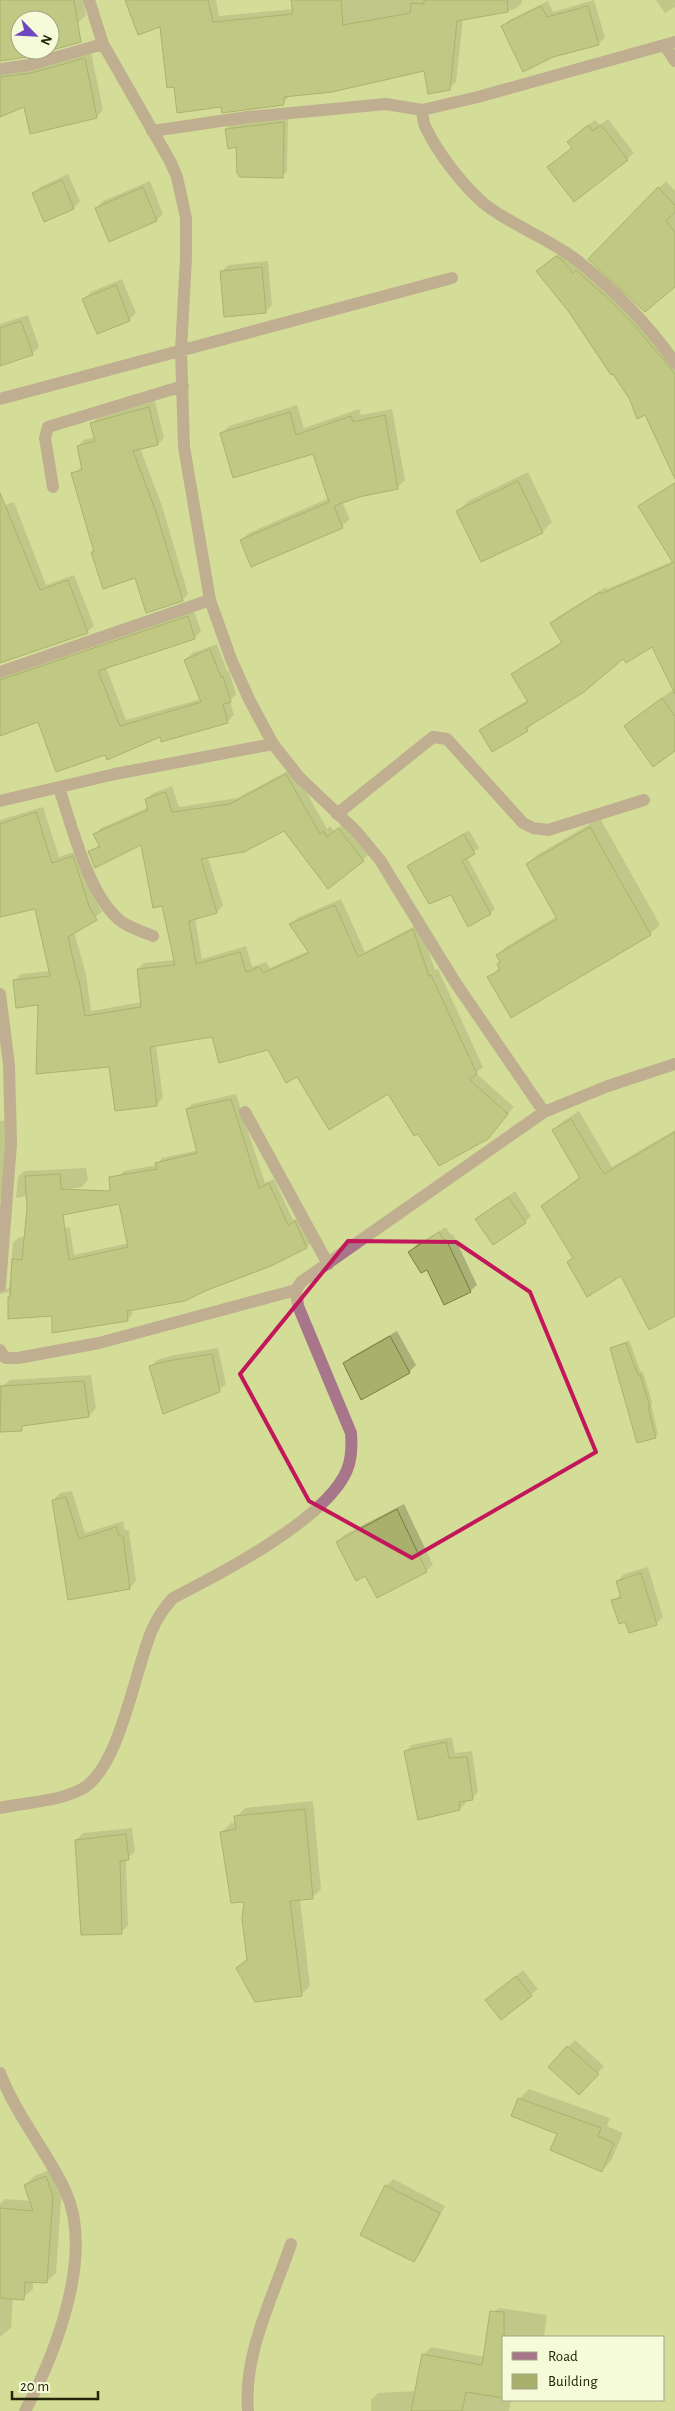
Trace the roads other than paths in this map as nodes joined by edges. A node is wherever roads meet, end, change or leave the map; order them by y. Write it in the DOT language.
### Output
graph roads {
  1 [pos="89,0"];
  2 [pos="103,44"];
  3 [pos="670,44"];
  4 [pos="675,61"];
  5 [pos="0,69"];
  6 [pos="422,110"];
  7 [pos="152,131"];
  8 [pos="452,278"];
  9 [pos="181,350"];
  10 [pos="675,363"];
  11 [pos="183,386"];
  12 [pos="0,399"];
  13 [pos="53,488"];
  14 [pos="210,600"];
  15 [pos="0,672"];
  16 [pos="273,744"];
  17 [pos="59,788"];
  18 [pos="644,800"];
  19 [pos="0,801"];
  20 [pos="337,814"];
  21 [pos="153,936"];
  22 [pos="0,994"];
  23 [pos="675,1064"];
  24 [pos="245,1112"];
  25 [pos="544,1112"];
  26 [pos="328,1264"];
  27 [pos="0,1286"];
  28 [pos="296,1290"];
  29 [pos="0,1350"];
  30 [pos="0,1808"];
  31 [pos="0,2073"];
  32 [pos="291,2244"];
  33 [pos="26,2411"];
  34 [pos="248,2411"];
  1 -- 2 [label="street"];
  2 -- 5 [label="street"];
  2 -- 7 [label="street"];
  3 -- 4 [label="street"];
  3 -- 6 [label="street"];
  6 -- 7 [label="street"];
  6 -- 10 [label="street"];
  7 -- 9 [label="street"];
  8 -- 9 [label="street"];
  9 -- 11 [label="street"];
  9 -- 12 [label="street"];
  11 -- 13 [label="street"];
  11 -- 14 [label="street"];
  14 -- 15 [label="street"];
  14 -- 16 [label="street"];
  16 -- 17 [label="street"];
  16 -- 20 [label="street"];
  17 -- 19 [label="street"];
  17 -- 21 [label="street"];
  18 -- 20 [label="street"];
  20 -- 25 [label="street"];
  22 -- 27 [label="street"];
  23 -- 25 [label="street"];
  24 -- 26 [label="street"];
  25 -- 26 [label="street"];
  26 -- 28 [label="street"];
  28 -- 29 [label="street"];
  28 -- 30 [label="street"];
  31 -- 33 [label="street"];
  32 -- 34 [label="street"];
}
